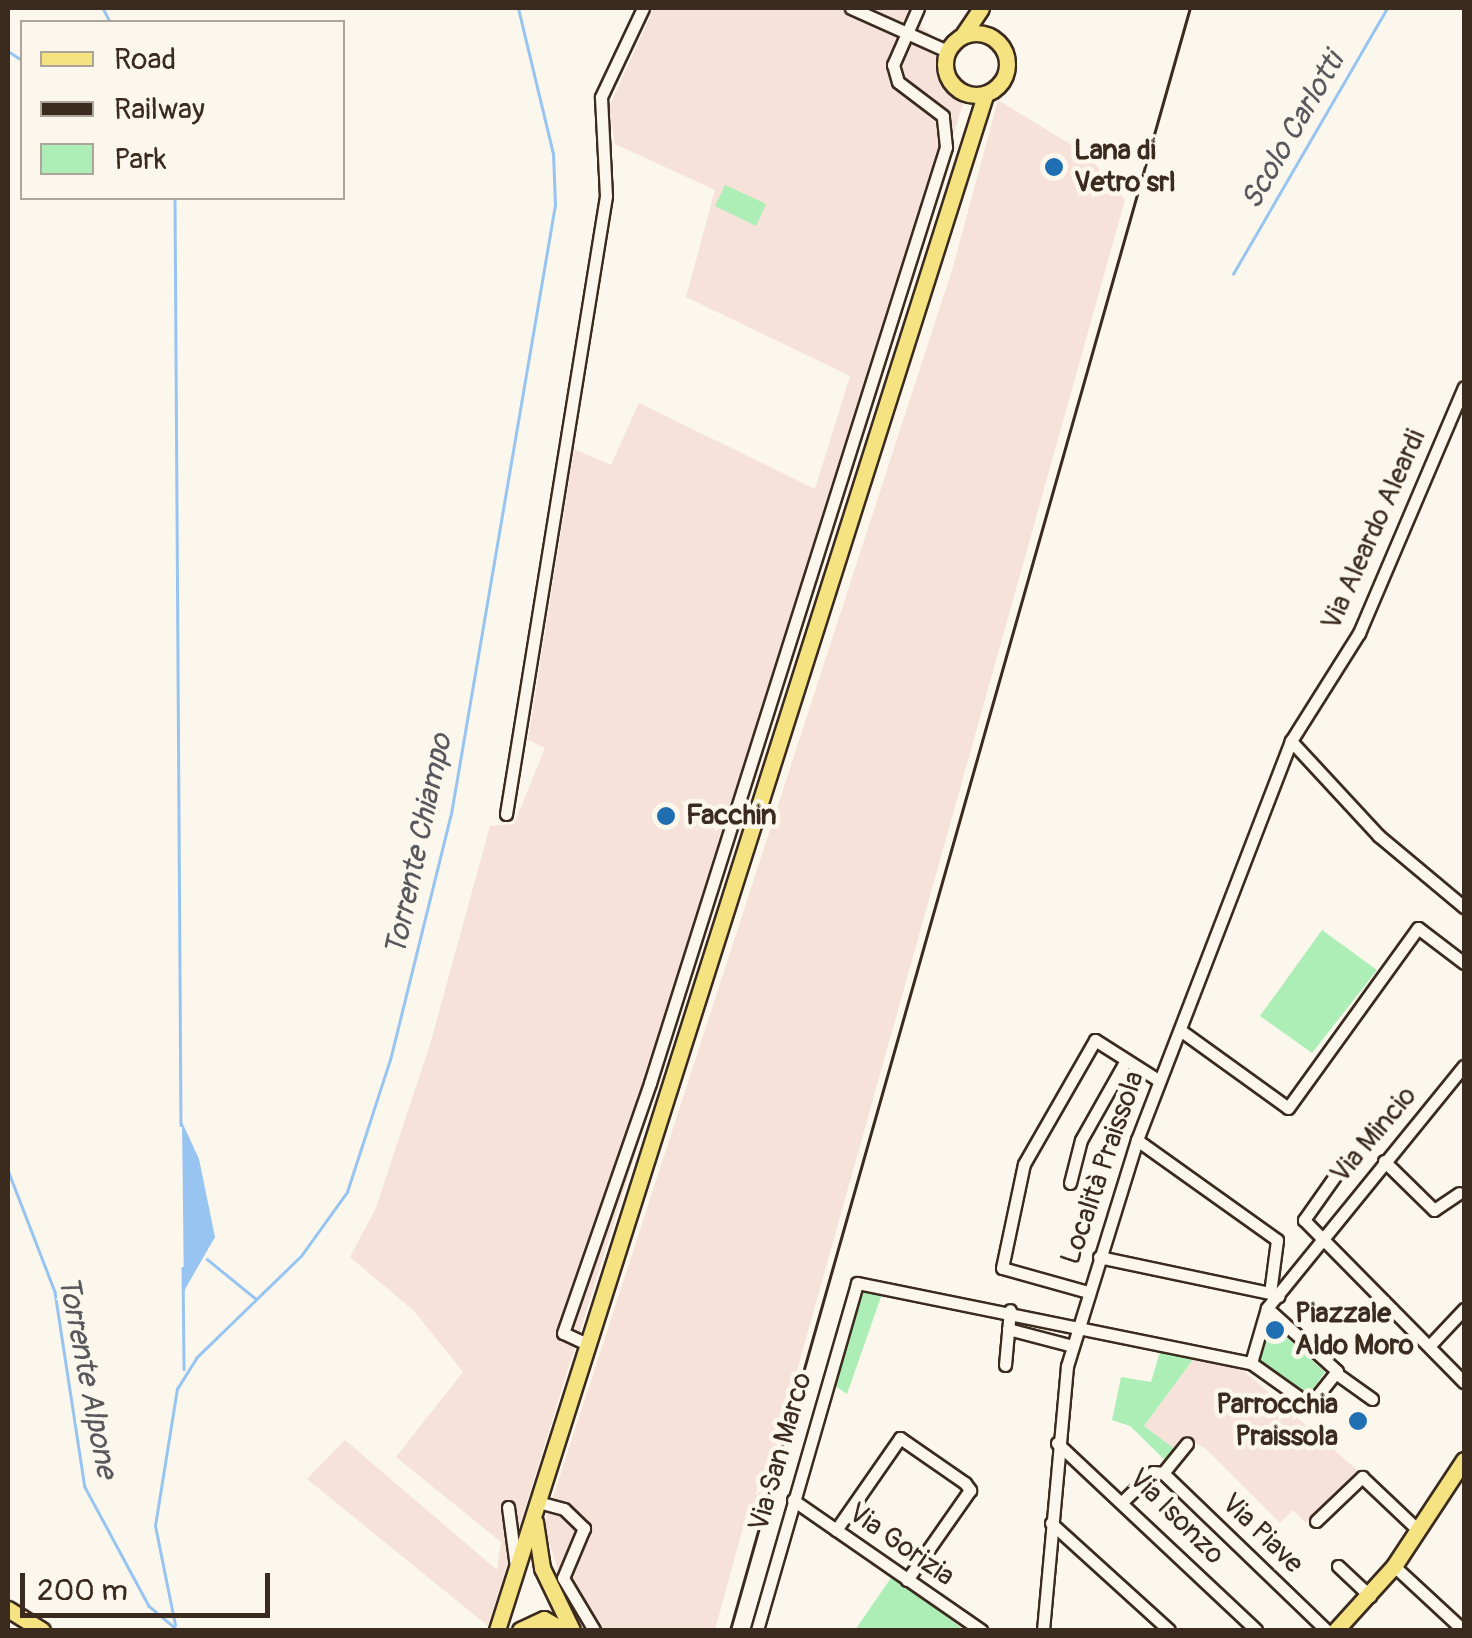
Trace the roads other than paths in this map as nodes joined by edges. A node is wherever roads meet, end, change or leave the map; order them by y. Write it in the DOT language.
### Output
graph roads {
  1 [pos="643,8"];
  2 [pos="851,8"];
  3 [pos="918,8"];
  4 [pos="982,8"];
  5 [pos="906,32"];
  6 [pos="964,35"];
  7 [pos="994,38"];
  8 [pos="948,51"];
  9 [pos="964,94"];
  10 [pos="984,95"];
  11 [pos="966,143"];
  12 [pos="1464,388"];
  13 [pos="1291,741"];
  14 [pos="506,814"];
  15 [pos="1464,907"];
  16 [pos="1464,962"];
  17 [pos="1180,1030"];
  18 [pos="1125,1062"];
  19 [pos="1464,1066"];
  20 [pos="1158,1080"];
  21 [pos="650,1083"];
  22 [pos="668,1089"];
  23 [pos="1137,1140"];
  24 [pos="1384,1161"];
  25 [pos="1334,1176"];
  26 [pos="1070,1183"];
  27 [pos="1459,1194"];
  28 [pos="1324,1237"];
  29 [pos="1099,1257"];
  30 [pos="1088,1292"];
  31 [pos="1274,1294"];
  32 [pos="1267,1308"];
  33 [pos="1464,1309"];
  34 [pos="1010,1310"];
  35 [pos="1080,1325"];
  36 [pos="1008,1329"];
  37 [pos="1432,1343"];
  38 [pos="587,1344"];
  39 [pos="1072,1346"];
  40 [pos="1251,1363"];
  41 [pos="1005,1366"];
  42 [pos="1337,1374"];
  43 [pos="1464,1382"];
  44 [pos="1372,1400"];
  45 [pos="1057,1444"];
  46 [pos="1188,1444"];
  47 [pos="1464,1460"];
  48 [pos="1164,1474"];
  49 [pos="792,1500"];
  50 [pos="1124,1500"];
  51 [pos="508,1507"];
  52 [pos="536,1507"];
  53 [pos="1316,1521"];
  54 [pos="1051,1523"];
  55 [pos="836,1530"];
  56 [pos="1418,1530"];
  57 [pos="1338,1566"];
  58 [pos="1394,1566"];
  59 [pos="516,1569"];
  60 [pos="907,1580"];
  61 [pos="1370,1596"];
  62 [pos="8,1609"];
  63 [pos="42,1630"];
  64 [pos="496,1630"];
  65 [pos="520,1630"];
  66 [pos="563,1630"];
  67 [pos="572,1630"];
  68 [pos="594,1630"];
  69 [pos="758,1630"];
  70 [pos="981,1630"];
  71 [pos="1043,1630"];
  72 [pos="1168,1630"];
  73 [pos="1256,1630"];
  74 [pos="1326,1630"];
  75 [pos="1336,1630"];
  76 [pos="1463,1630"];
  1 -- 14 [label="street"];
  2 -- 5 [label="street"];
  3 -- 5 [label="street"];
  4 -- 6 [label="main road"];
  4 -- 7 [label="main road"];
  5 -- 8 [label="street"];
  5 -- 21 [label="street"];
  6 -- 7 [label="main road"];
  6 -- 8 [label="main road"];
  7 -- 10 [label="main road"];
  8 -- 9 [label="main road"];
  9 -- 10 [label="main road"];
  9 -- 11 [label="main road"];
  10 -- 11 [label="main road"];
  11 -- 22 [label="main road"];
  12 -- 13 [label="street, Via Aleardo Aleardi"];
  13 -- 15 [label="street"];
  13 -- 17 [label="street, Località Praissola"];
  16 -- 17 [label="street"];
  17 -- 20 [label="street, Località Praissola"];
  18 -- 20 [label="street"];
  18 -- 26 [label="street"];
  18 -- 30 [label="street"];
  19 -- 24 [label="street, Via Mincio"];
  20 -- 23 [label="street, Località Praissola"];
  21 -- 22 [label="street"];
  21 -- 38 [label="street"];
  22 -- 38 [label="main road"];
  23 -- 29 [label="street, Località Praissola"];
  23 -- 31 [label="street"];
  24 -- 27 [label="street"];
  24 -- 28 [label="street, Via Mincio"];
  25 -- 28 [label="street"];
  28 -- 31 [label="street, Via Mincio"];
  28 -- 37 [label="street"];
  29 -- 30 [label="street, Località Praissola"];
  29 -- 31 [label="street"];
  30 -- 35 [label="street, Località Praissola"];
  31 -- 32 [label="street, Via Mincio"];
  32 -- 40 [label="street"];
  32 -- 42 [label="street"];
  33 -- 37 [label="street"];
  34 -- 35 [label="street"];
  34 -- 36 [label="street"];
  34 -- 49 [label="street, Via San Marco"];
  35 -- 39 [label="street, Località Praissola"];
  35 -- 40 [label="street"];
  36 -- 39 [label="street"];
  36 -- 41 [label="street"];
  37 -- 43 [label="street"];
  38 -- 52 [label="main road"];
  39 -- 45 [label="street, Località Praissola"];
  40 -- 42 [label="street"];
  42 -- 44 [label="street"];
  45 -- 50 [label="street, Via Isonzo"];
  45 -- 54 [label="street, Località Praissola"];
  46 -- 48 [label="street"];
  47 -- 56 [label="main road"];
  48 -- 50 [label="street"];
  48 -- 74 [label="street, Via Piave"];
  49 -- 55 [label="street, Via Gorizia"];
  49 -- 69 [label="street, Via San Marco"];
  50 -- 73 [label="street, Via Isonzo"];
  51 -- 59 [label="street"];
  52 -- 59 [label="main road"];
  52 -- 67 [label="main road"];
  52 -- 68 [label="street"];
  53 -- 56 [label="street"];
  54 -- 71 [label="street, Località Praissola"];
  54 -- 72 [label="street"];
  55 -- 60 [label="street, Via Gorizia"];
  55 -- 60 [label="street"];
  56 -- 58 [label="main road"];
  57 -- 61 [label="street"];
  58 -- 61 [label="main road"];
  58 -- 76 [label="street"];
  59 -- 64 [label="main road"];
  60 -- 70 [label="street, Via Gorizia"];
  61 -- 75 [label="main road"];
  62 -- 63 [label="main road"];
  65 -- 66 [label="main road"];
}
